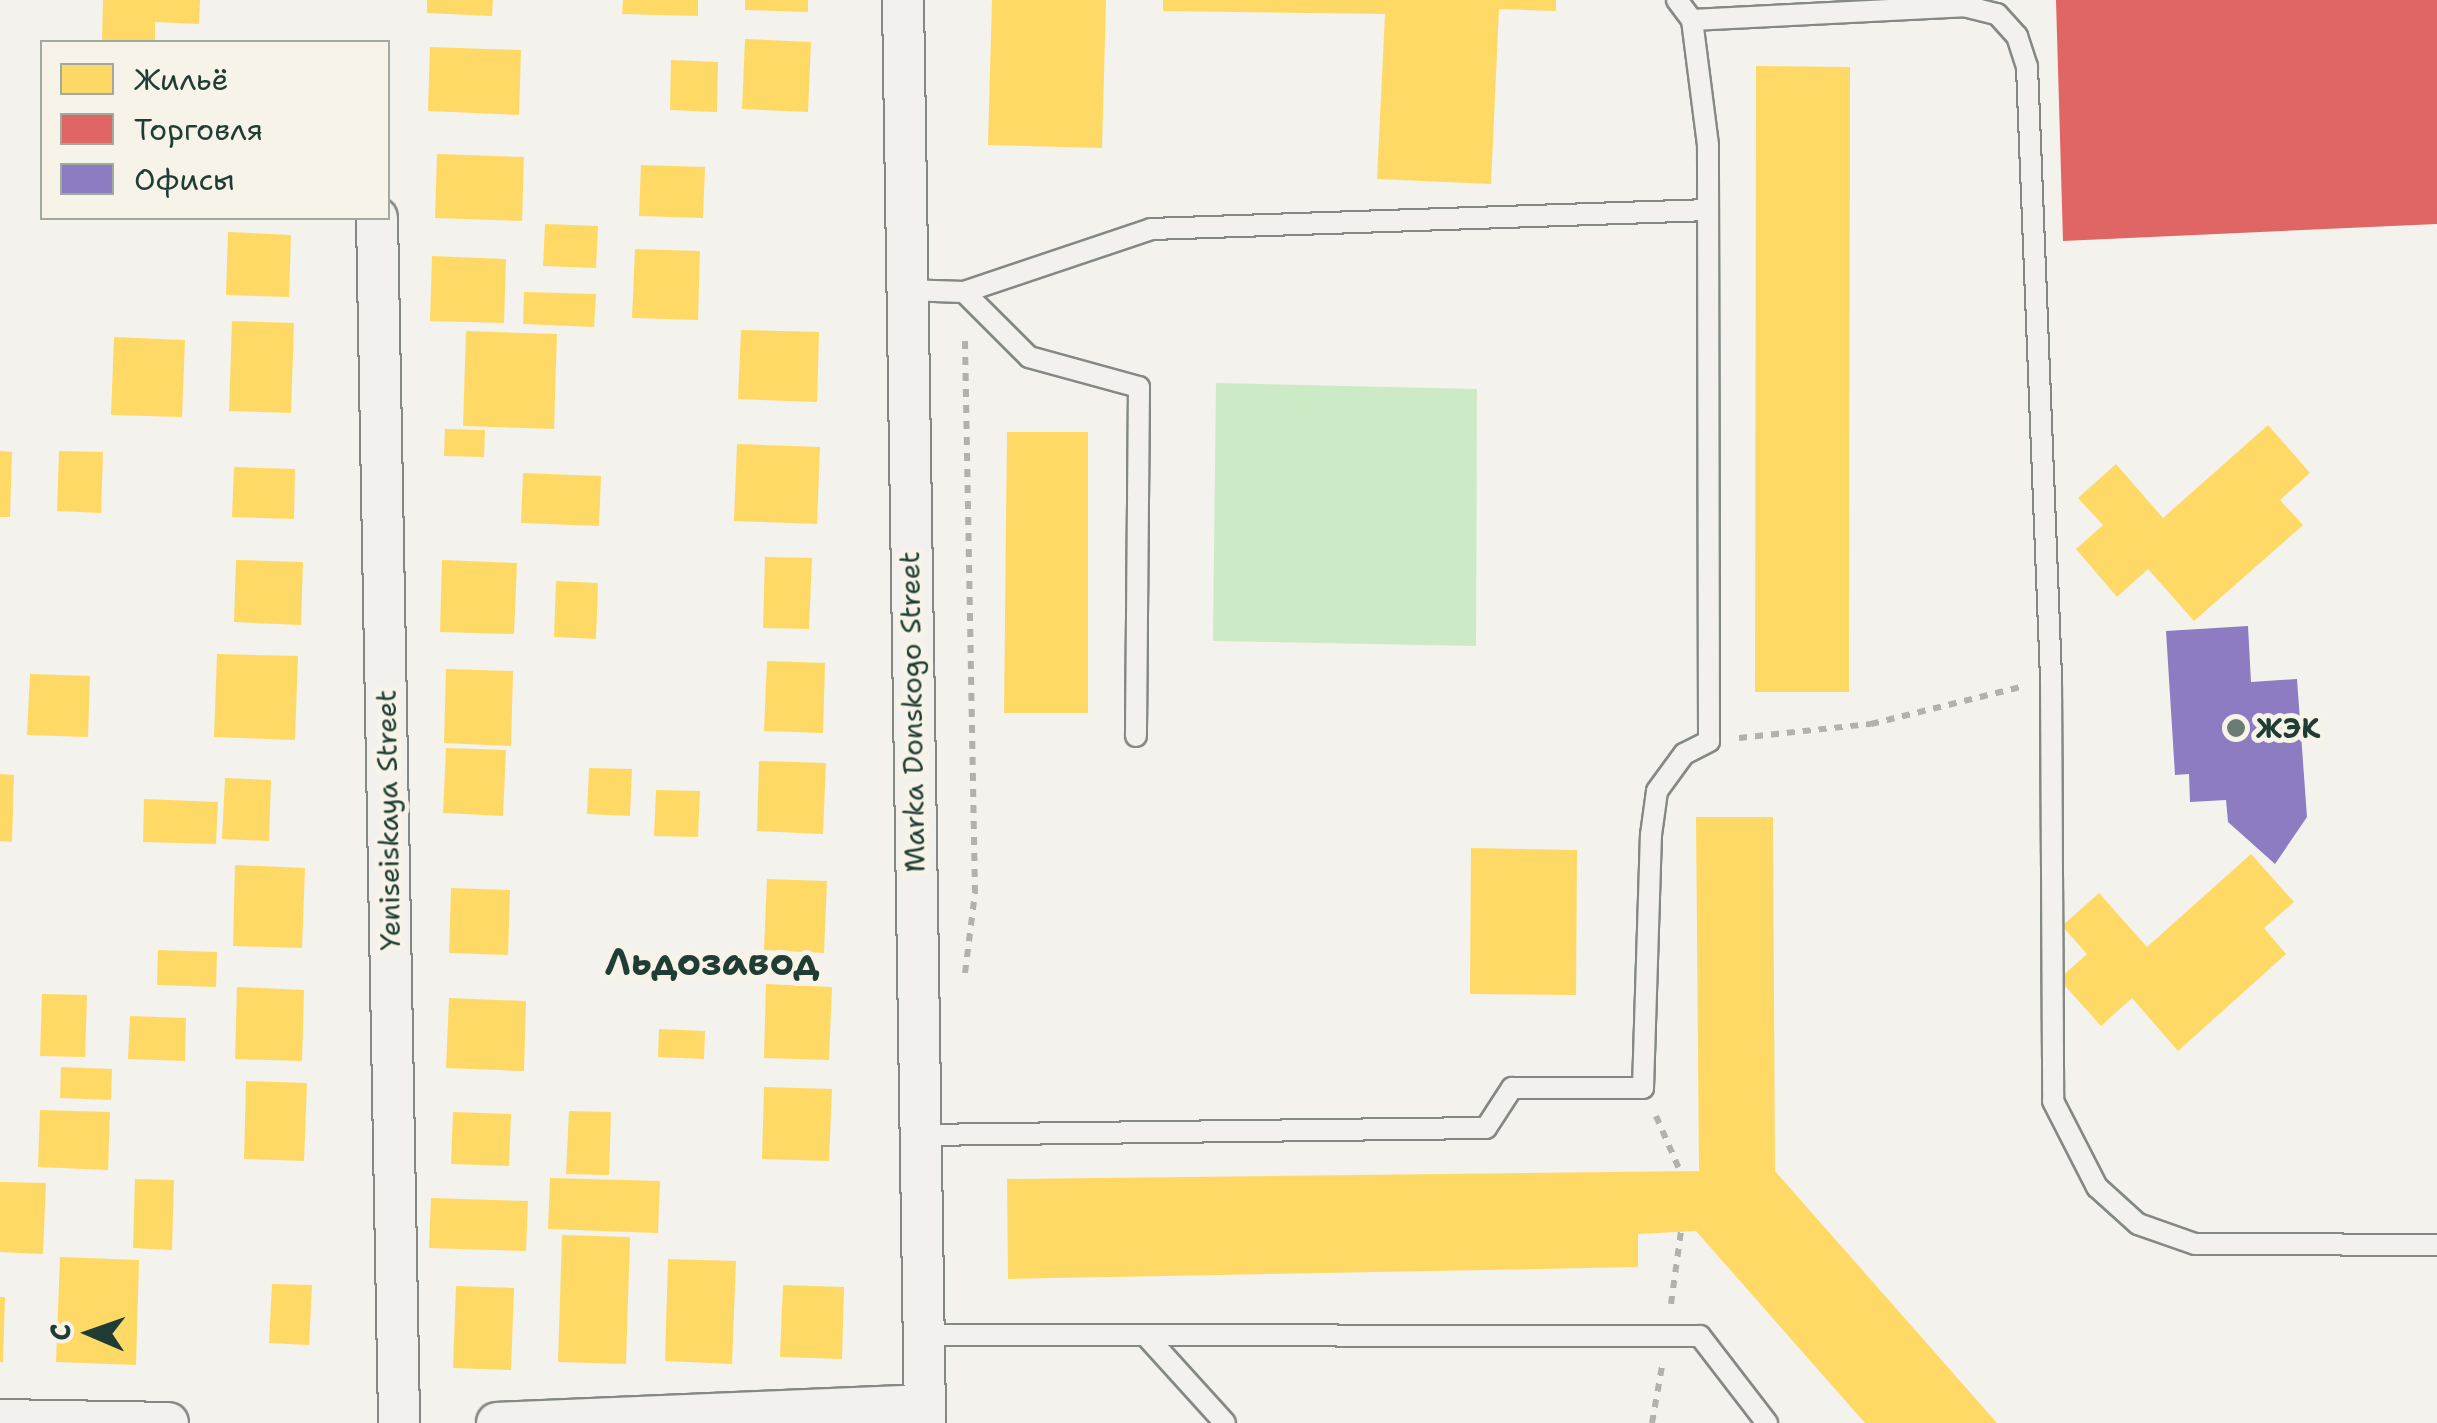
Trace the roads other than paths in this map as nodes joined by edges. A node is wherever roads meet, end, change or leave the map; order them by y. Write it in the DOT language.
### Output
graph roads {
  1 [pos="902,0"];
  2 [pos="1676,0"];
  3 [pos="1692,20"];
  4 [pos="1708,210"];
  5 [pos="378,220"];
  6 [pos="904,290"];
  7 [pos="964,292"];
  8 [pos="1136,736"];
  9 [pos="920,1135"];
  10 [pos="2437,1245"];
  11 [pos="925,1335"];
  12 [pos="1146,1337"];
  13 [pos="925,1414"];
  14 [pos="0,1420"];
  15 [pos="168,1423"];
  16 [pos="399,1423"];
  17 [pos="498,1423"];
  18 [pos="1224,1423"];
  19 [pos="1767,1423"];
  1 -- 6 [label="street, Marka Donskogo Street"];
  2 -- 3 [label="lane"];
  3 -- 4 [label="lane"];
  3 -- 10 [label="lane"];
  4 -- 7 [label="lane"];
  4 -- 9 [label="lane"];
  5 -- 16 [label="street, Yeniseiskaya Street"];
  6 -- 7 [label="lane"];
  6 -- 9 [label="street, Marka Donskogo Street"];
  7 -- 8 [label="lane"];
  9 -- 11 [label="street, Marka Donskogo Street"];
  11 -- 12 [label="lane"];
  11 -- 13 [label="street, Marka Donskogo Street"];
  12 -- 18 [label="lane"];
  12 -- 19 [label="lane"];
  13 -- 17 [label="street"];
  14 -- 15 [label="street"];
}
